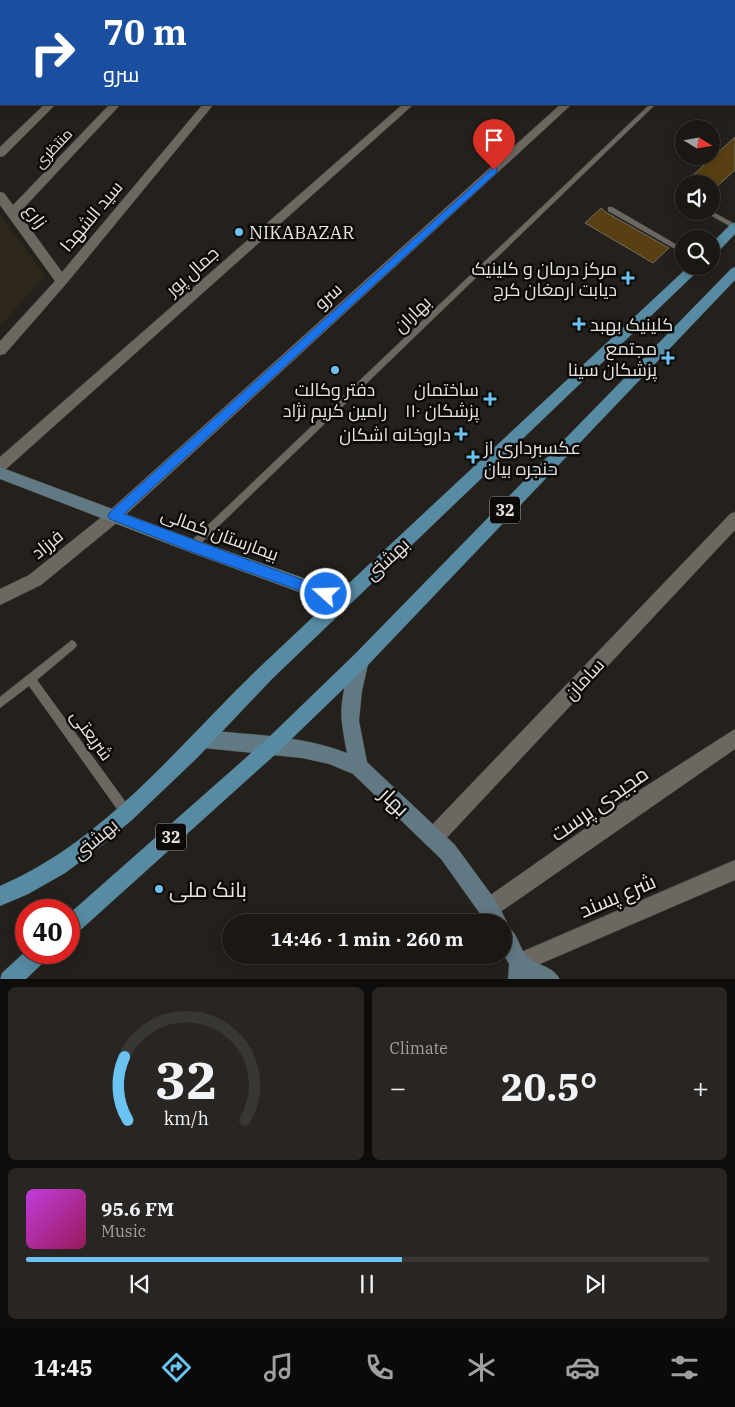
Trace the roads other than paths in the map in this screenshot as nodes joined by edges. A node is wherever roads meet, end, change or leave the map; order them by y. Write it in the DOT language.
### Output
graph roads {
  1 [pos="51,105"];
  2 [pos="115,105"];
  3 [pos="208,105"];
  4 [pos="408,105"];
  5 [pos="566,105"];
  6 [pos="652,105"];
  7 [pos="0,153"];
  8 [pos="0,196"];
  9 [pos="610,209"];
  10 [pos="12,213"];
  11 [pos="720,219"];
  12 [pos="735,227"];
  13 [pos="720,243"];
  14 [pos="675,247"];
  15 [pos="735,272"];
  16 [pos="687,275"];
  17 [pos="62,281"];
  18 [pos="0,350"];
  19 [pos="0,466"];
  20 [pos="0,473"];
  21 [pos="114,516"];
  22 [pos="735,519"];
  23 [pos="192,546"];
  24 [pos="0,597"];
  25 [pos="343,600"];
  26 [pos="72,645"];
  27 [pos="361,660"];
  28 [pos="30,679"];
  29 [pos="0,703"];
  30 [pos="735,738"];
  31 [pos="203,739"];
  32 [pos="272,746"];
  33 [pos="359,767"];
  34 [pos="126,812"];
  35 [pos="434,838"];
  36 [pos="735,870"];
  37 [pos="0,896"];
  38 [pos="492,914"];
  39 [pos="494,914"];
  40 [pos="80,917"];
  41 [pos="512,956"];
  42 [pos="27,964"];
  43 [pos="518,971"];
  44 [pos="11,979"];
  45 [pos="546,979"];
  1 -- 7 [label="street"];
  2 -- 10 [label="street, منتظری"];
  3 -- 17 [label="street, سید الشهدا"];
  4 -- 19 [label="street, جمال پور"];
  5 -- 21 [label="street, سرو"];
  6 -- 23 [label="lane, بهاران"];
  8 -- 10 [label="street, زارع"];
  9 -- 14 [label="lane"];
  10 -- 17 [label="street, زارع"];
  11 -- 12 [label="lane"];
  12 -- 13 [label="main road"];
  15 -- 27 [label="main road, 32"];
  16 -- 25 [label="main road, بهشتى / 32"];
  17 -- 18 [label="street, سید الشهدا"];
  20 -- 21 [label="street, بیمارستان کمالی"];
  21 -- 23 [label="street, بیمارستان کمالی"];
  21 -- 24 [label="street, فرزاد"];
  22 -- 35 [label="street, سامان"];
  23 -- 25 [label="street, بیمارستان کمالی"];
  25 -- 31 [label="main road, بهشتى / 32"];
  26 -- 28 [label="lane"];
  27 -- 32 [label="main road, 32"];
  27 -- 33 [label="street"];
  28 -- 29 [label="lane"];
  28 -- 34 [label="lane, شریعتی"];
  30 -- 39 [label="street, مجیدی پرست"];
  31 -- 32 [label="street"];
  31 -- 34 [label="main road, بهشتى / 32"];
  32 -- 33 [label="street"];
  32 -- 40 [label="main road, 32"];
  33 -- 35 [label="street, بهار"];
  34 -- 37 [label="main road, بهشتى / 32"];
  35 -- 38 [label="street, بهار"];
  36 -- 43 [label="street, شرع پسند"];
  41 -- 43 [label="street"];
  42 -- 44 [label="main road"];
  43 -- 45 [label="street"];
}
